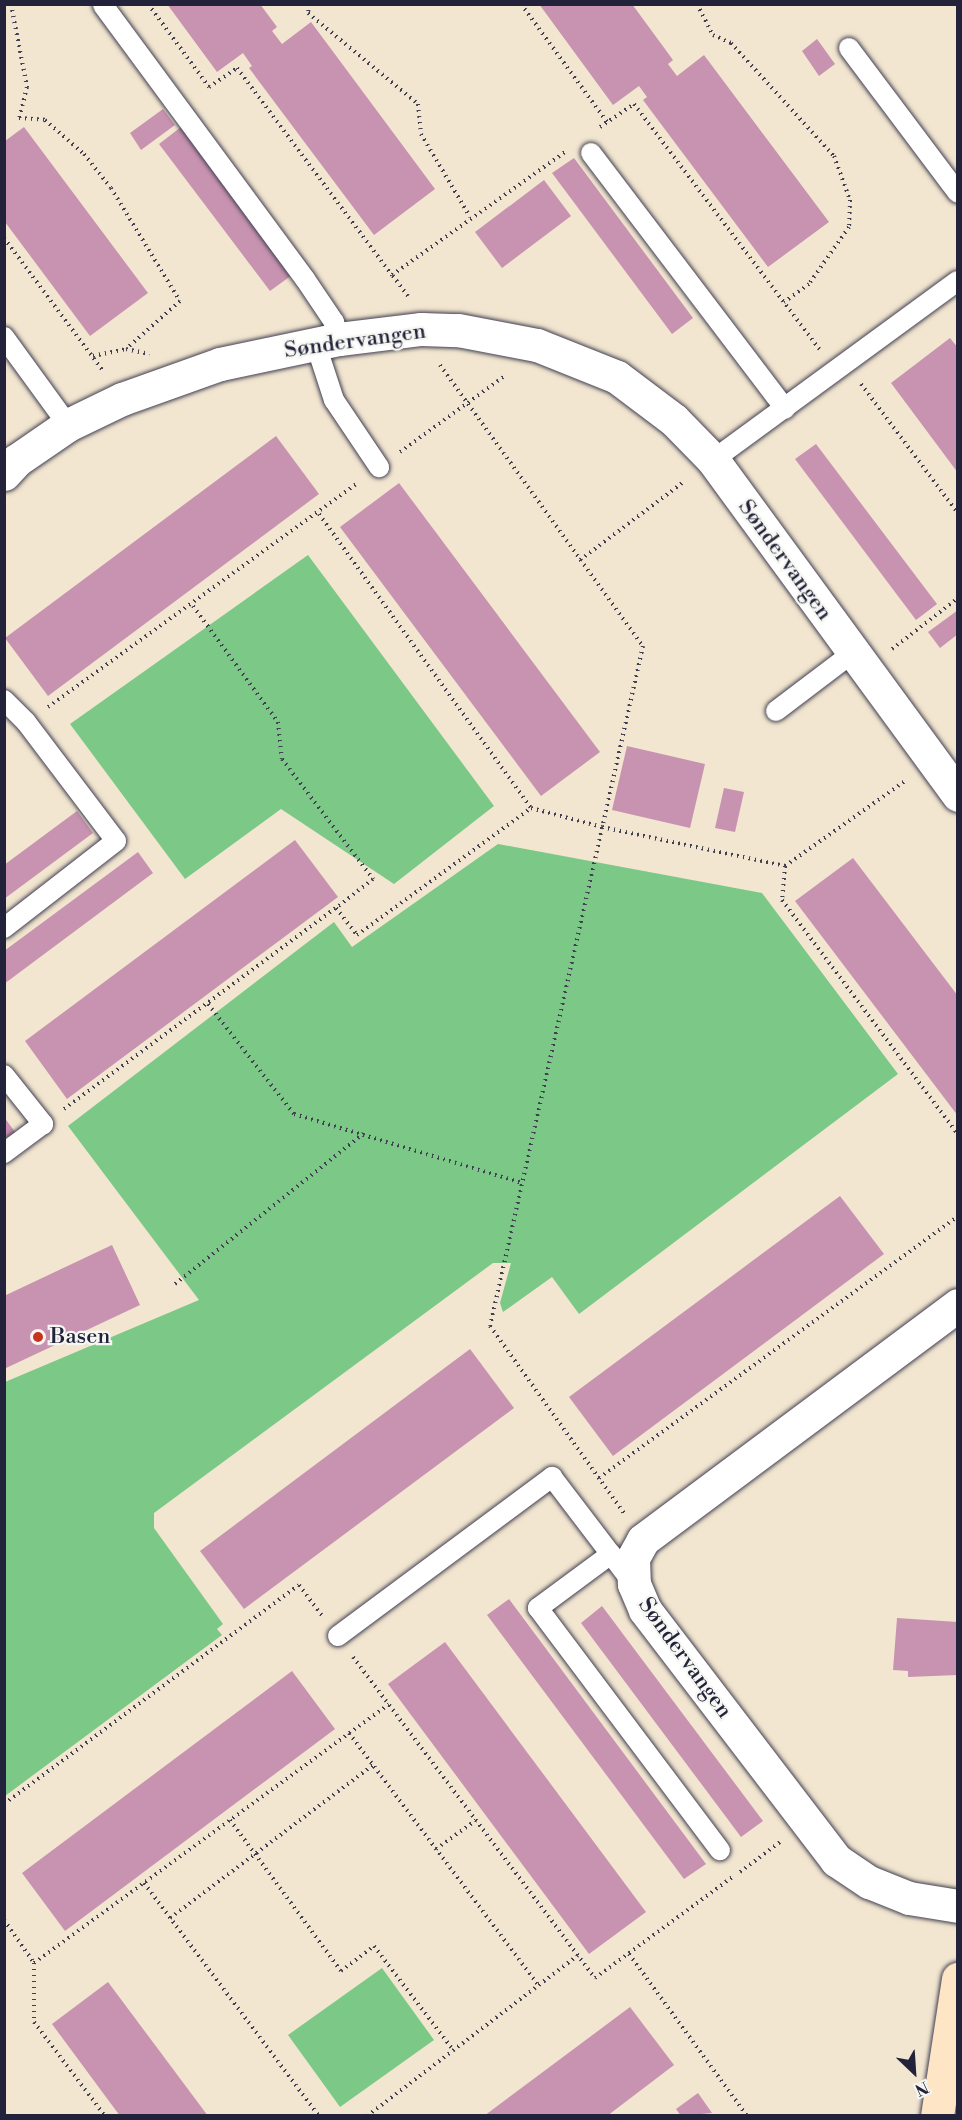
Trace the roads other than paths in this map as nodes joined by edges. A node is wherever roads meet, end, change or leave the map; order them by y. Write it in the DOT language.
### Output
graph roads {
  1 [pos="103,5"];
  2 [pos="849,48"];
  3 [pos="591,153"];
  4 [pos="957,194"];
  5 [pos="957,282"];
  6 [pos="4,338"];
  7 [pos="327,342"];
  8 [pos="785,409"];
  9 [pos="68,425"];
  10 [pos="713,460"];
  11 [pos="379,467"];
  12 [pos="4,474"];
  13 [pos="858,662"];
  14 [pos="4,700"];
  15 [pos="776,711"];
  16 [pos="957,795"];
  17 [pos="4,928"];
  18 [pos="4,1075"];
  19 [pos="4,1153"];
  20 [pos="957,1305"];
  21 [pos="611,1554"];
  22 [pos="634,1584"];
  23 [pos="338,1636"];
  24 [pos="720,1850"];
  25 [pos="957,1906"];
  26 [pos="957,1979"];
  27 [pos="937,2115"];
  1 -- 7 [label="lane"];
  2 -- 4 [label="lane"];
  3 -- 8 [label="lane"];
  5 -- 8 [label="lane"];
  6 -- 9 [label="lane"];
  7 -- 9 [label="street, Søndervangen"];
  7 -- 10 [label="street, Søndervangen"];
  7 -- 11 [label="lane"];
  8 -- 10 [label="lane"];
  9 -- 12 [label="street, Søndervangen"];
  10 -- 13 [label="street, Søndervangen"];
  13 -- 15 [label="lane"];
  13 -- 16 [label="street, Søndervangen"];
  14 -- 17 [label="lane"];
  18 -- 19 [label="lane"];
  20 -- 22 [label="street, Søndervangen"];
  21 -- 22 [label="lane"];
  21 -- 23 [label="lane"];
  21 -- 24 [label="lane"];
  22 -- 25 [label="street, Søndervangen"];
  26 -- 27 [label="street"];
}
